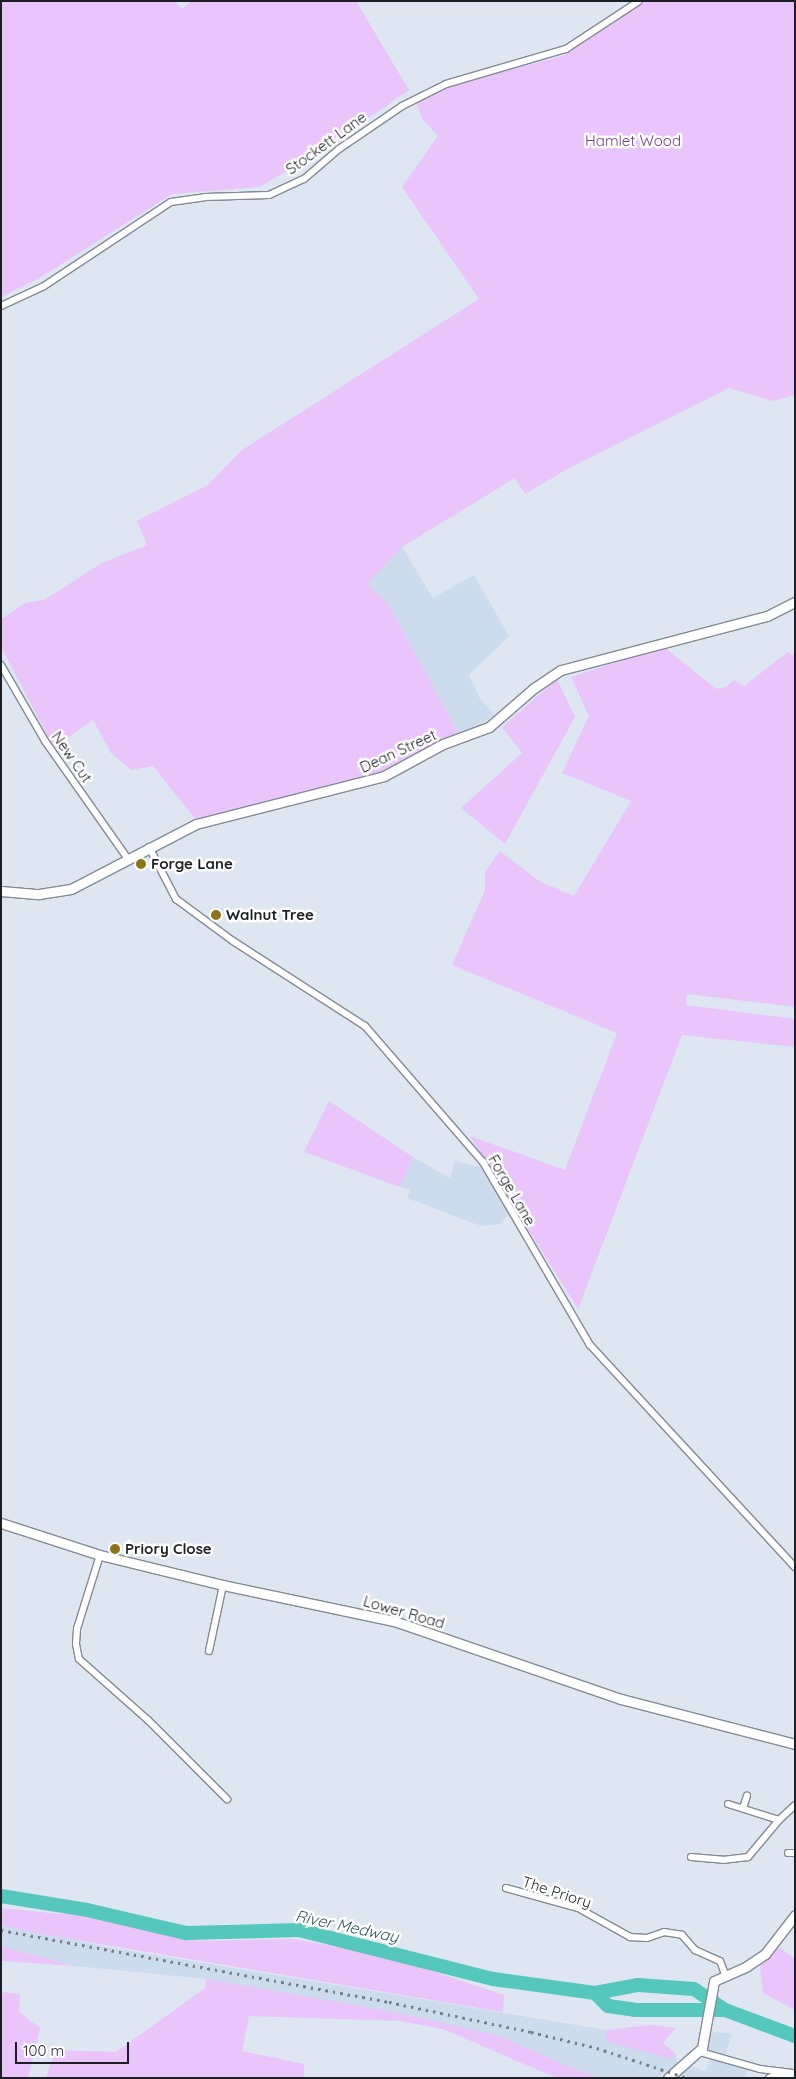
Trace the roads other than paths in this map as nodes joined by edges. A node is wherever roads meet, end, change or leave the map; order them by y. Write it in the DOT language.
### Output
graph roads {
  1 [pos="639,1"];
  2 [pos="1,306"];
  3 [pos="795,602"];
  4 [pos="1,665"];
  5 [pos="149,847"];
  6 [pos="128,859"];
  7 [pos="1,891"];
  8 [pos="1,1523"];
  9 [pos="100,1555"];
  10 [pos="795,1567"];
  11 [pos="223,1585"];
  12 [pos="209,1651"];
  13 [pos="795,1744"];
  14 [pos="747,1796"];
  15 [pos="227,1799"];
  16 [pos="728,1804"];
  17 [pos="795,1805"];
  18 [pos="743,1808"];
  19 [pos="779,1820"];
  20 [pos="691,1857"];
  21 [pos="506,1888"];
  22 [pos="795,1915"];
  23 [pos="721,1976"];
  24 [pos="700,2052"];
  25 [pos="795,2073"];
  26 [pos="668,2078"];
  27 [pos="769,2078"];
  28 [pos="793,2078"];
  1 -- 2 [label="street, Stockett Lane"];
  3 -- 5 [label="street, Dean Street"];
  4 -- 6 [label="street, New Cut"];
  5 -- 6 [label="street, Dean Street"];
  5 -- 10 [label="street, Forge Lane"];
  6 -- 7 [label="street, Dean Street"];
  8 -- 9 [label="street, Lower Road"];
  9 -- 11 [label="street, Lower Road"];
  9 -- 15 [label="street"];
  11 -- 12 [label="street"];
  11 -- 13 [label="street, Lower Road"];
  14 -- 18 [label="street"];
  16 -- 18 [label="street"];
  17 -- 19 [label="street"];
  18 -- 19 [label="street"];
  19 -- 20 [label="street"];
  21 -- 23 [label="street, The Priory"];
  22 -- 23 [label="street"];
  23 -- 24 [label="street"];
  24 -- 25 [label="street"];
  24 -- 26 [label="street"];
  27 -- 28 [label="street"];
}
